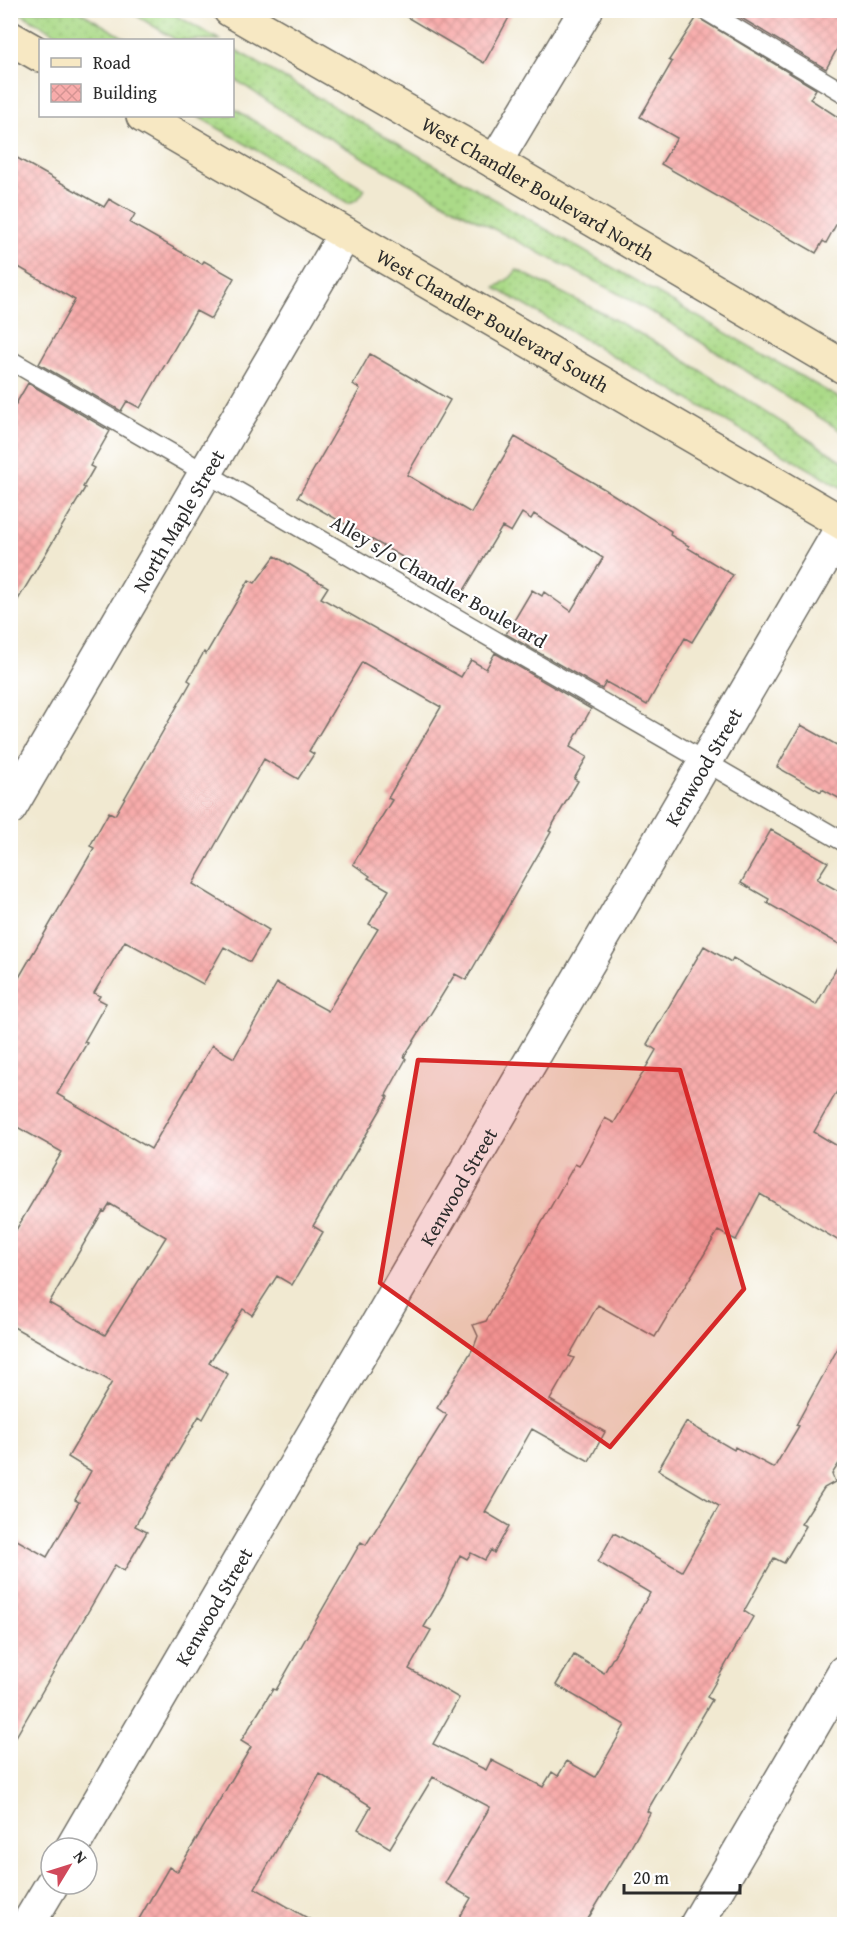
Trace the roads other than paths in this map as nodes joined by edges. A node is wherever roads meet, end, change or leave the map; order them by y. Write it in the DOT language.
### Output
graph roads {
  1 [pos="230,10"];
  2 [pos="586,10"];
  3 [pos="705,10"];
  4 [pos="10,38"];
  5 [pos="39,54"];
  6 [pos="844,93"];
  7 [pos="145,117"];
  8 [pos="495,162"];
  9 [pos="345,234"];
  10 [pos="10,360"];
  11 [pos="844,367"];
  12 [pos="206,473"];
  13 [pos="844,524"];
  14 [pos="706,760"];
  15 [pos="10,808"];
  16 [pos="844,842"];
  17 [pos="844,1672"];
  18 [pos="79,1836"];
  19 [pos="44,1896"];
  20 [pos="28,1924"];
  21 [pos="697,1924"];
  1 -- 8 [label="main road, West Chandler Boulevard North"];
  2 -- 8 [label="street"];
  3 -- 6 [label="lane"];
  4 -- 5 [label="main road"];
  7 -- 9 [label="main road, West Chandler Boulevard South"];
  8 -- 11 [label="main road, West Chandler Boulevard North"];
  9 -- 12 [label="street, North Maple Street"];
  9 -- 13 [label="main road, West Chandler Boulevard South"];
  10 -- 12 [label="lane, Alley s/o Chandler Boulevard"];
  12 -- 14 [label="lane, Alley s/o Chandler Boulevard"];
  12 -- 15 [label="street, North Maple Street"];
  13 -- 14 [label="street, Kenwood Street"];
  14 -- 16 [label="lane, Alley s/o Chandler Boulevard"];
  14 -- 18 [label="street, Kenwood Street"];
  17 -- 21 [label="street"];
  19 -- 20 [label="street"];
}
